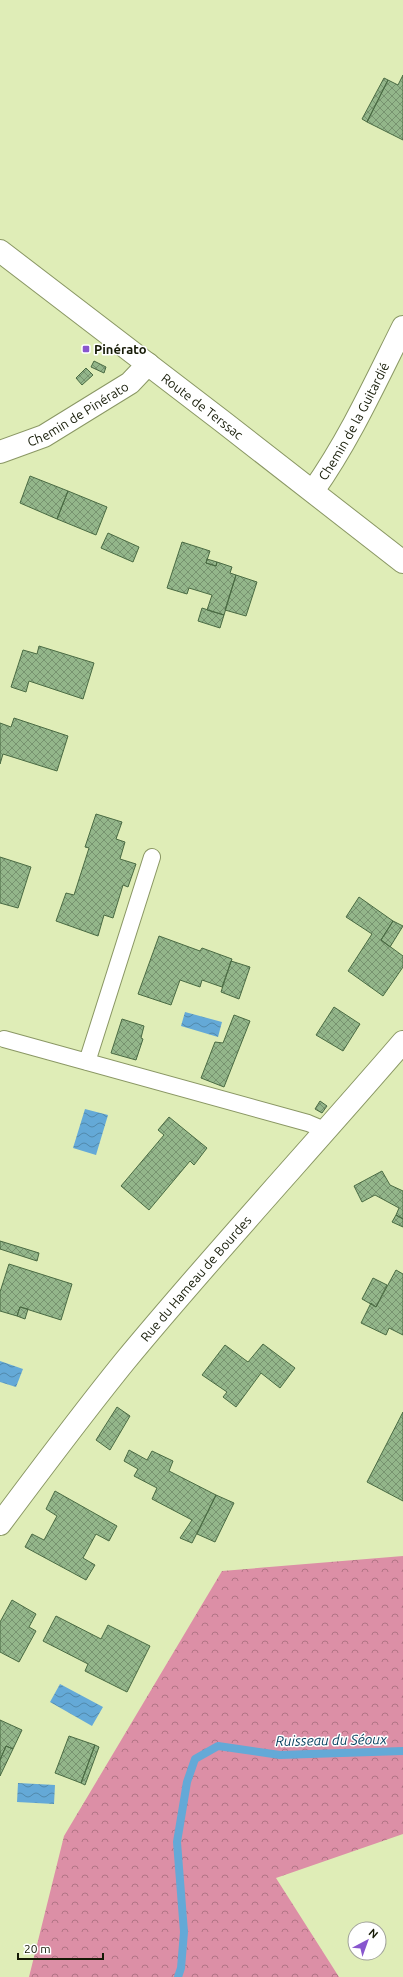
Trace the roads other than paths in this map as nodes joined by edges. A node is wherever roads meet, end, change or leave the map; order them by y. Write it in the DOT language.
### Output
graph roads {
  1 [pos="0,252"];
  2 [pos="403,327"];
  3 [pos="148,364"];
  4 [pos="0,452"];
  5 [pos="313,491"];
  6 [pos="403,562"];
  7 [pos="152,857"];
  8 [pos="4,1039"];
  9 [pos="403,1042"];
  10 [pos="87,1062"];
  11 [pos="326,1131"];
  12 [pos="0,1524"];
  1 -- 3 [label="street, Route de Terssac"];
  2 -- 5 [label="street, Chemin de la Guitardié"];
  3 -- 4 [label="street, Chemin de Pinérato"];
  3 -- 5 [label="street, Route de Terssac"];
  5 -- 6 [label="street, Route de Terssac"];
  7 -- 10 [label="lane"];
  8 -- 10 [label="lane"];
  9 -- 11 [label="street, Rue du Hameau de Bourdes"];
  10 -- 11 [label="lane"];
  11 -- 12 [label="street, Rue du Hameau de Bourdes"];
}
